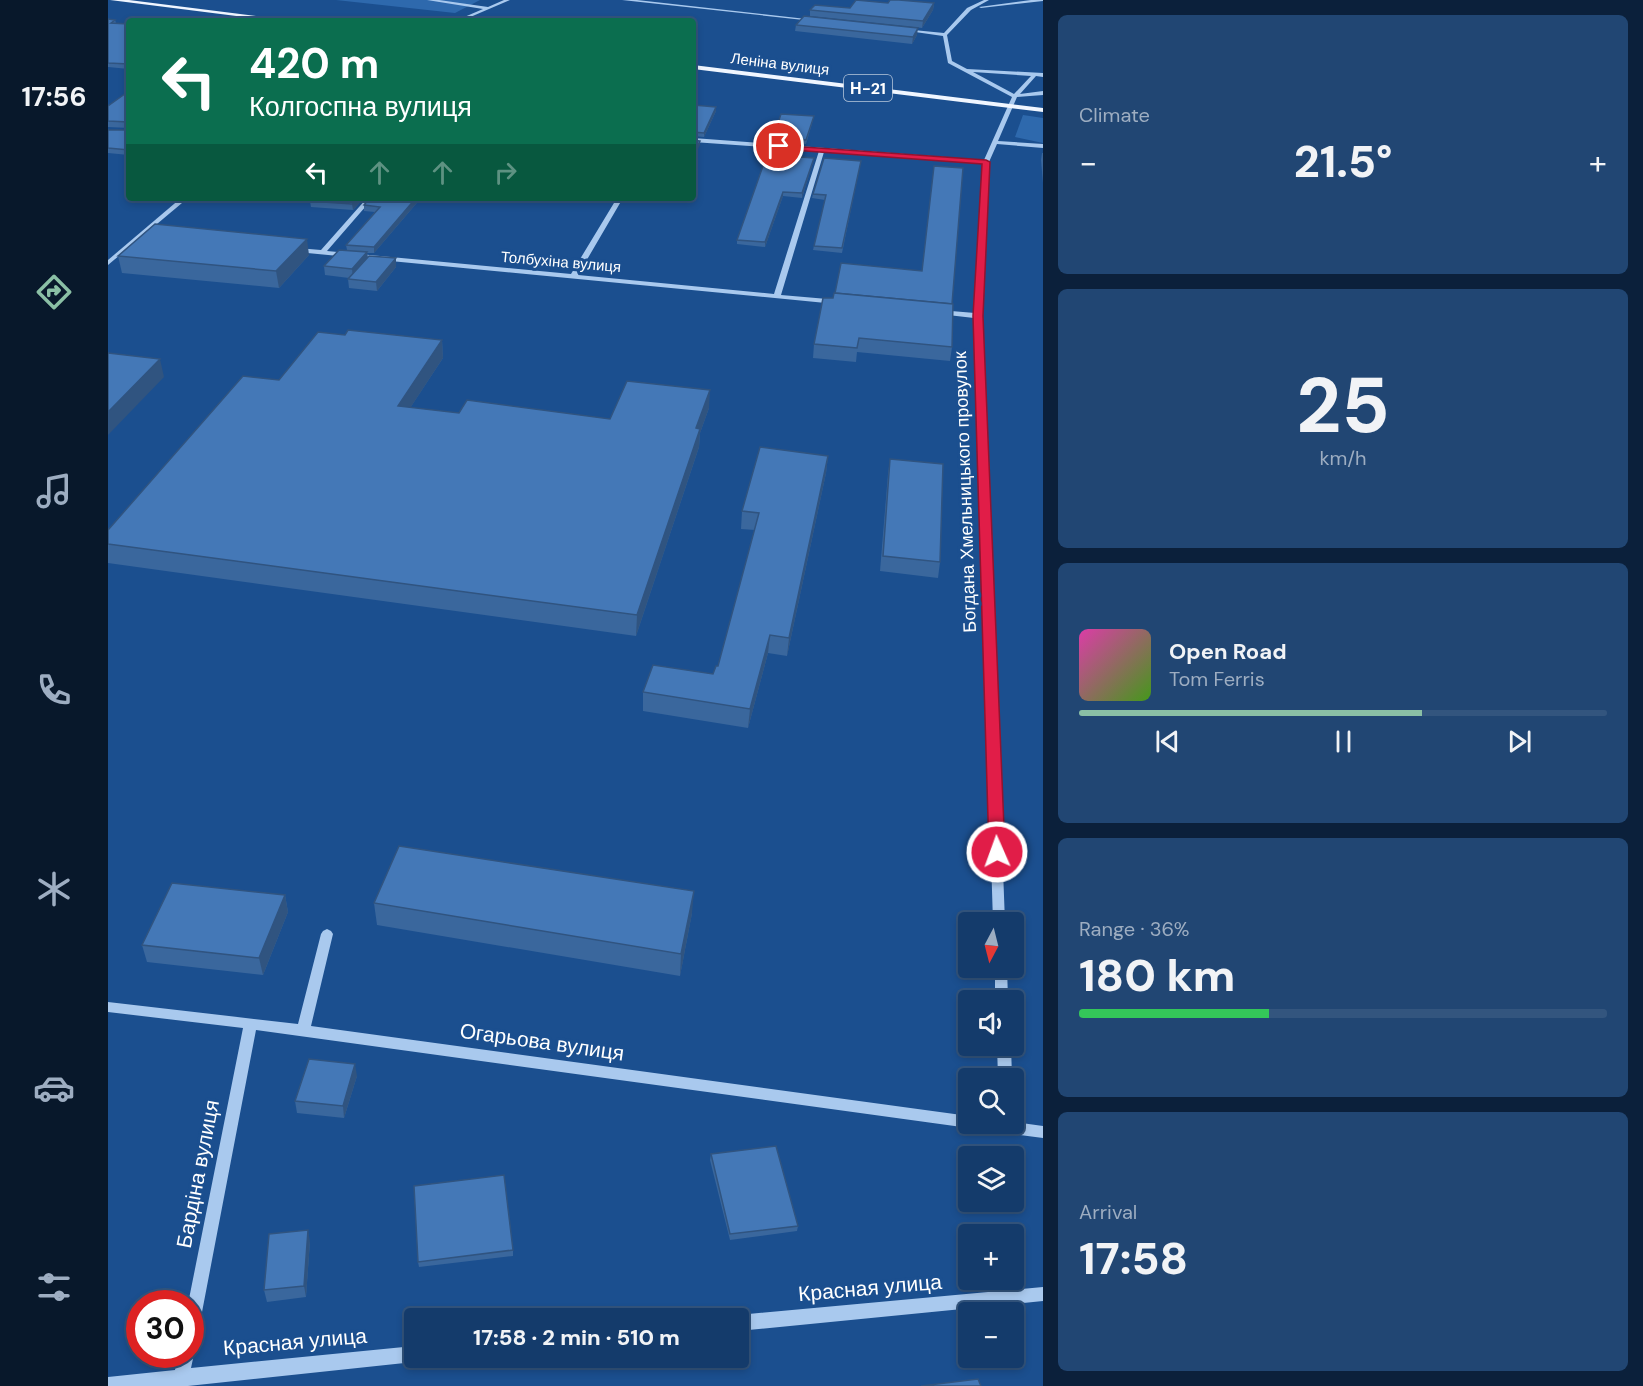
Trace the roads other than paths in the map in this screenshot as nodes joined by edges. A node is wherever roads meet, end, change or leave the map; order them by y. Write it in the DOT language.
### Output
graph roads {
  1 [pos="113,0"];
  2 [pos="429,0"];
  3 [pos="508,0"];
  4 [pos="624,0"];
  5 [pos="987,0"];
  6 [pos="1043,0"];
  7 [pos="487,8"];
  8 [pos="969,9"];
  9 [pos="250,18"];
  10 [pos="463,18"];
  11 [pos="824,21"];
  12 [pos="901,30"];
  13 [pos="945,35"];
  14 [pos="696,67"];
  15 [pos="963,69"];
  16 [pos="1039,74"];
  17 [pos="1043,93"];
  18 [pos="1014,101"];
  19 [pos="1043,110"];
  20 [pos="696,140"];
  21 [pos="995,142"];
  22 [pos="1043,146"];
  23 [pos="822,150"];
  24 [pos="986,162"];
  25 [pos="181,201"];
  26 [pos="367,201"];
  27 [pos="618,201"];
  28 [pos="141,235"];
  29 [pos="152,236"];
  30 [pos="289,249"];
  31 [pos="323,252"];
  32 [pos="108,263"];
  33 [pos="573,277"];
  34 [pos="777,296"];
  35 [pos="848,303"];
  36 [pos="931,311"];
  37 [pos="978,316"];
  38 [pos="999,912"];
  39 [pos="327,934"];
  40 [pos="108,1007"];
  41 [pos="251,1023"];
  42 [pos="303,1030"];
  43 [pos="958,1120"];
  44 [pos="1024,1128"];
  45 [pos="1043,1132"];
  46 [pos="198,1290"];
  47 [pos="1043,1294"];
  48 [pos="749,1322"];
  49 [pos="404,1355"];
  50 [pos="181,1381"];
  51 [pos="108,1385"];
  1 -- 9 [label="main road"];
  2 -- 7 [label="street"];
  3 -- 7 [label="street"];
  4 -- 11 [label="street"];
  5 -- 8 [label="street"];
  6 -- 8 [label="street"];
  7 -- 10 [label="street"];
  8 -- 13 [label="street"];
  12 -- 13 [label="street"];
  13 -- 15 [label="street"];
  14 -- 18 [label="main road, Леніна вулиця / Н-21"];
  15 -- 16 [label="street"];
  15 -- 18 [label="street"];
  16 -- 18 [label="street, Богдана Хмельницького провулок"];
  17 -- 18 [label="street"];
  18 -- 19 [label="main road, Леніна вулиця / Н-21"];
  18 -- 21 [label="street, Богдана Хмельницького провулок"];
  20 -- 23 [label="street"];
  21 -- 22 [label="street"];
  21 -- 24 [label="street, Богдана Хмельницького провулок"];
  23 -- 24 [label="street"];
  23 -- 34 [label="street"];
  24 -- 37 [label="street, Богдана Хмельницького провулок"];
  25 -- 28 [label="street"];
  26 -- 31 [label="street"];
  27 -- 33 [label="street"];
  28 -- 29 [label="street"];
  28 -- 32 [label="street"];
  30 -- 31 [label="street, Толбухіна вулиця"];
  31 -- 33 [label="street, Толбухіна вулиця"];
  33 -- 34 [label="street, Толбухіна вулиця"];
  34 -- 35 [label="street, Толбухіна вулиця"];
  36 -- 37 [label="street"];
  37 -- 38 [label="street, Богдана Хмельницького провулок"];
  39 -- 42 [label="street"];
  40 -- 41 [label="street, Огарьова вулиця"];
  41 -- 42 [label="street, Огарьова вулиця"];
  41 -- 46 [label="street, Бардіна вулиця"];
  42 -- 43 [label="street, Огарьова вулиця"];
  44 -- 45 [label="street"];
  47 -- 48 [label="street, Красная улица"];
  49 -- 50 [label="street, Красная улица"];
  50 -- 51 [label="street, Красная улица"];
}
